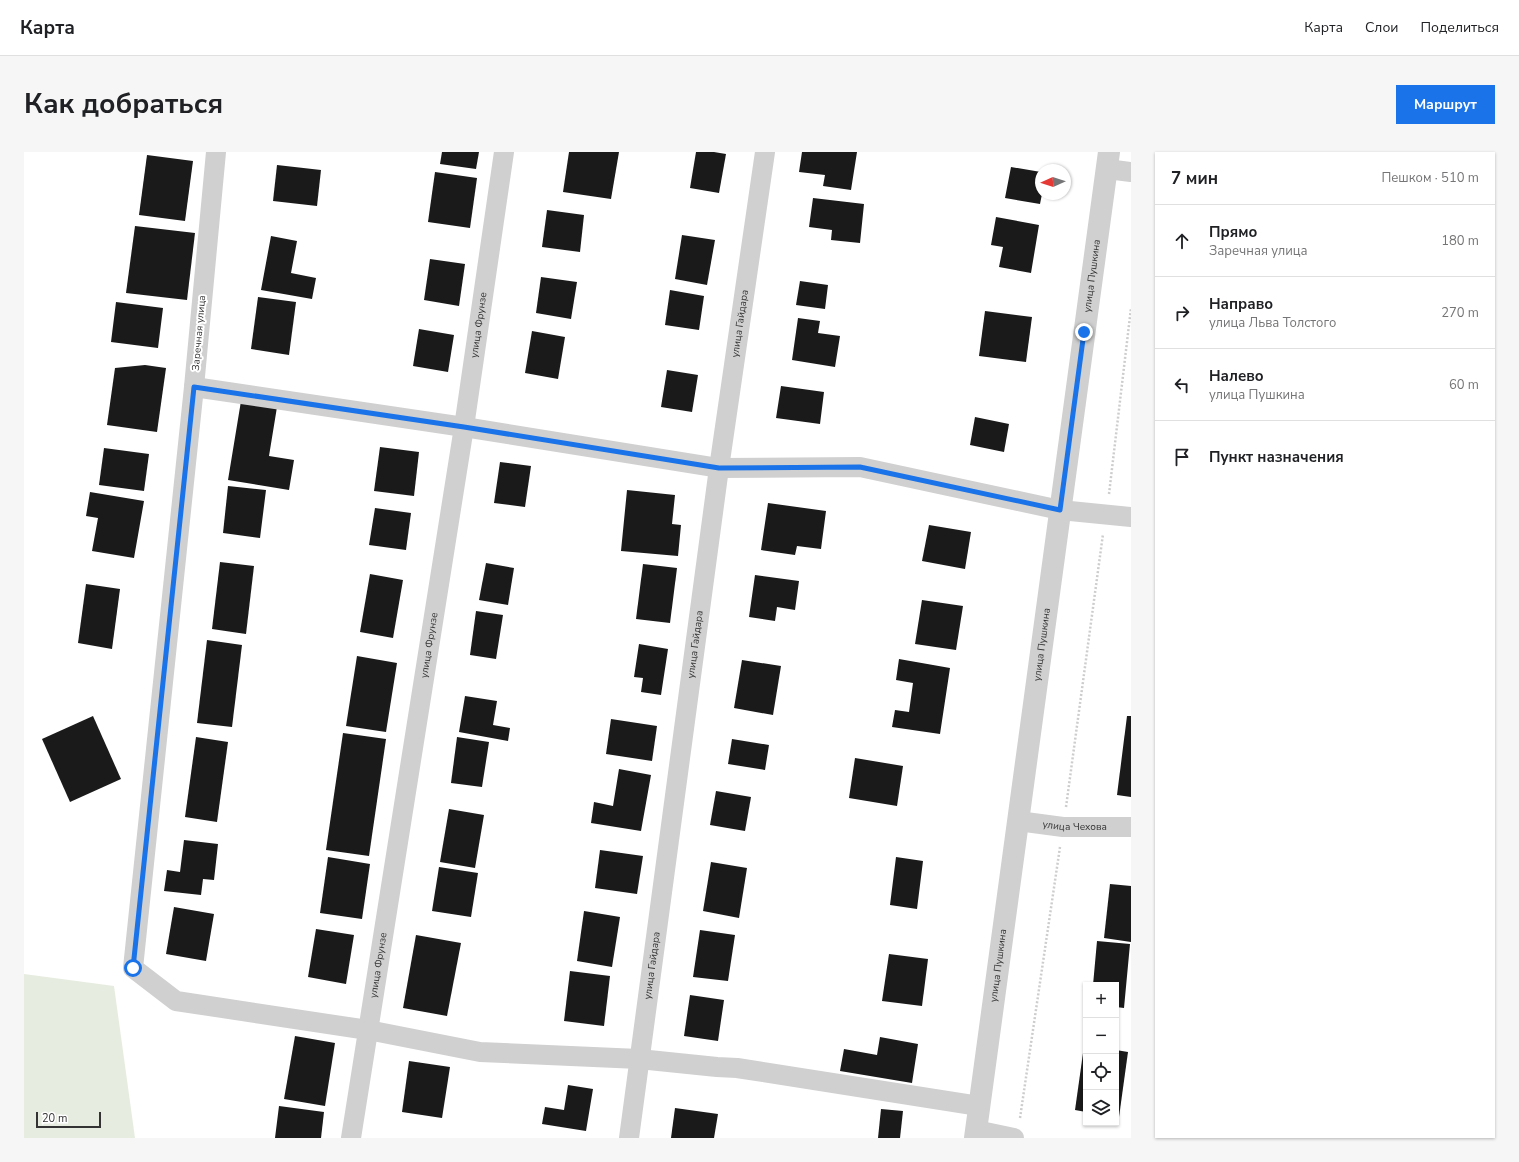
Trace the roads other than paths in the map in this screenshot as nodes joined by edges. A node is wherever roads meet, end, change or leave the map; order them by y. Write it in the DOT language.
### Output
graph roads {
  1 [pos="216,152"];
  2 [pos="504,152"];
  3 [pos="765,152"];
  4 [pos="1108,160"];
  5 [pos="1131,172"];
  6 [pos="194,387"];
  7 [pos="464,427"];
  8 [pos="719,468"];
  9 [pos="1060,510"];
  10 [pos="1131,517"];
  11 [pos="1018,821"];
  12 [pos="1131,827"];
  13 [pos="368,1030"];
  14 [pos="639,1059"];
  15 [pos="979,1106"];
  16 [pos="1017,1130"];
  17 [pos="976,1134"];
  18 [pos="351,1138"];
  19 [pos="629,1138"];
  1 -- 6 [label="street, Заречная улица"];
  2 -- 7 [label="street, улица Фрунзе"];
  3 -- 8 [label="street, улица Гайдара"];
  4 -- 5 [label="street"];
  4 -- 9 [label="street, улица Пушкина"];
  6 -- 7 [label="street"];
  6 -- 13 [label="street, Заречная улица"];
  7 -- 8 [label="street"];
  7 -- 13 [label="street, улица Фрунзе"];
  8 -- 9 [label="street"];
  8 -- 14 [label="street, улица Гайдара"];
  9 -- 10 [label="street"];
  9 -- 11 [label="street, улица Пушкина"];
  11 -- 12 [label="street, улица Чехова"];
  11 -- 15 [label="street, улица Пушкина"];
  13 -- 14 [label="street"];
  13 -- 18 [label="street, улица Фрунзе"];
  14 -- 15 [label="street"];
  14 -- 19 [label="street, улица Гайдара"];
  15 -- 17 [label="street, улица Пушкина"];
  16 -- 17 [label="street"];
}
